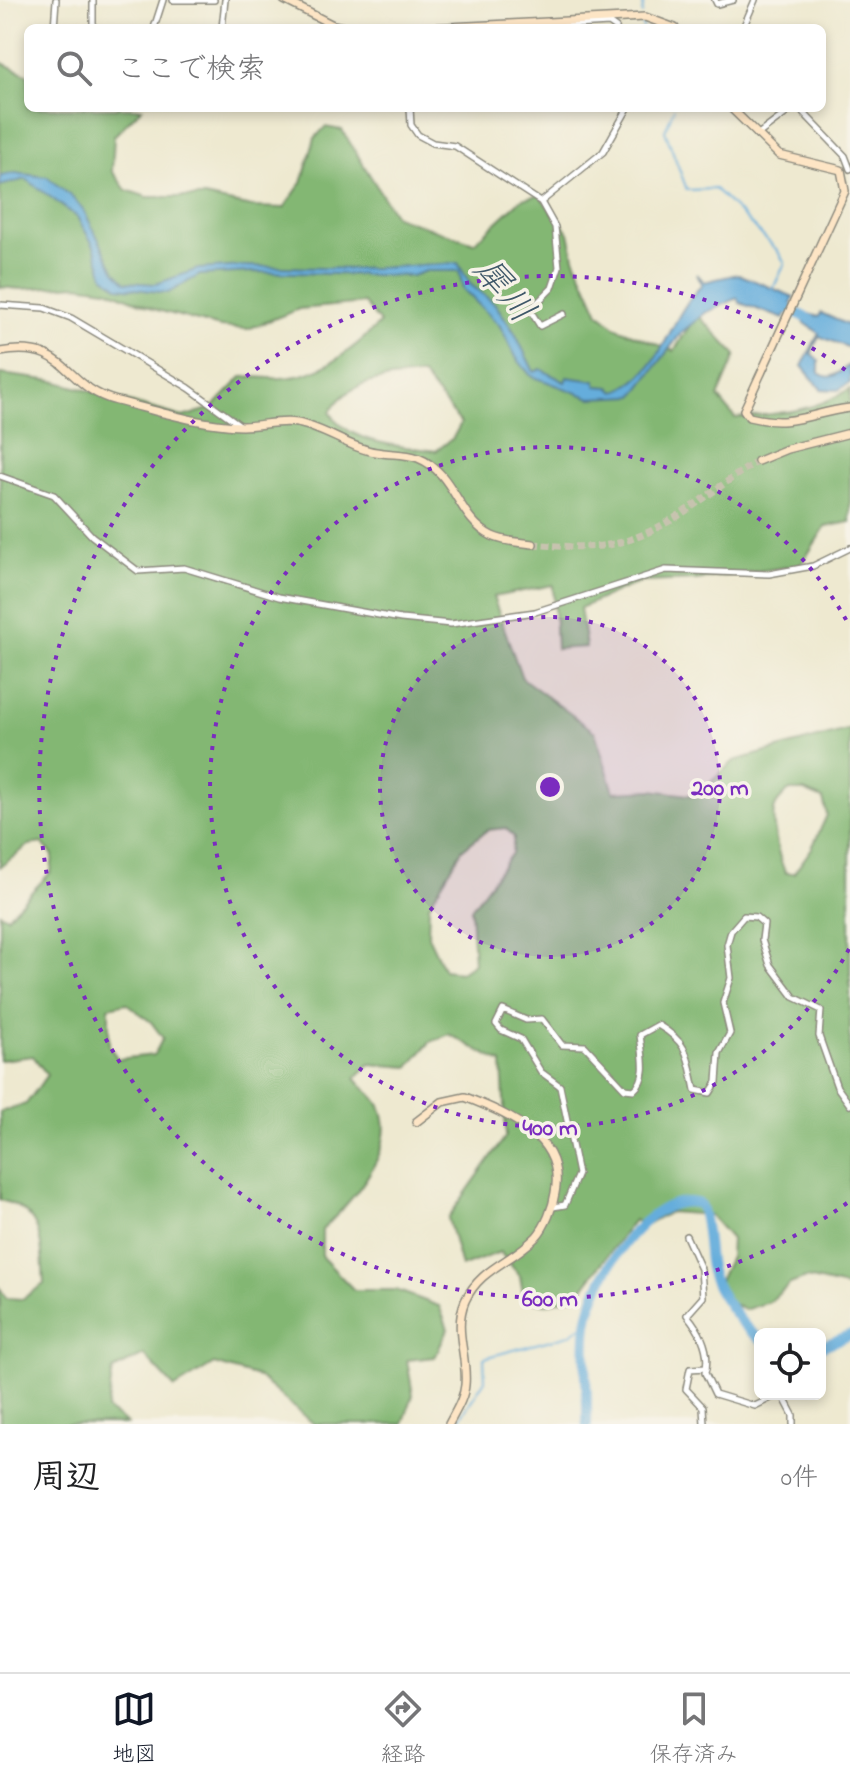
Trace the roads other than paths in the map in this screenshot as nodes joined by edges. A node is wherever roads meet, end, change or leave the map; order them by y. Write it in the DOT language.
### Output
graph roads {
  1 [pos="56,0"];
  2 [pos="93,0"];
  3 [pos="163,0"];
  4 [pos="173,0"];
  5 [pos="214,0"];
  6 [pos="225,0"];
  7 [pos="284,0"];
  8 [pos="715,0"];
  9 [pos="733,0"];
  10 [pos="755,0"];
  11 [pos="560,20"];
  12 [pos="54,24"];
  13 [pos="93,24"];
  14 [pos="155,24"];
  15 [pos="222,24"];
  16 [pos="326,24"];
  17 [pos="494,24"];
  18 [pos="560,24"];
  19 [pos="665,24"];
  20 [pos="745,24"];
  21 [pos="410,112"];
  22 [pos="626,112"];
  23 [pos="735,112"];
  24 [pos="788,112"];
  25 [pos="803,112"];
  26 [pos="756,135"];
  27 [pos="847,170"];
  28 [pos="541,202"];
  29 [pos="0,305"];
  30 [pos="564,314"];
  31 [pos="0,352"];
  32 [pos="850,408"];
  33 [pos="241,426"];
  34 [pos="850,433"];
  35 [pos="758,461"];
  36 [pos="0,476"];
  37 [pos="533,544"];
  38 [pos="850,548"];
  39 [pos="850,1105"];
  40 [pos="416,1122"];
  41 [pos="553,1207"];
  42 [pos="686,1236"];
  43 [pos="707,1368"];
  44 [pos="449,1424"];
  45 [pos="704,1424"];
  46 [pos="793,1424"];
  1 -- 12 [label="street"];
  2 -- 13 [label="street"];
  3 -- 14 [label="street"];
  4 -- 5 [label="street"];
  6 -- 15 [label="street"];
  7 -- 16 [label="street"];
  8 -- 9 [label="street"];
  10 -- 20 [label="street"];
  11 -- 17 [label="street"];
  11 -- 18 [label="street"];
  11 -- 19 [label="street"];
  21 -- 28 [label="street"];
  22 -- 28 [label="street"];
  23 -- 26 [label="street"];
  24 -- 26 [label="street"];
  25 -- 27 [label="street"];
  26 -- 27 [label="street"];
  27 -- 32 [label="street"];
  28 -- 30 [label="street"];
  29 -- 33 [label="street"];
  31 -- 33 [label="street"];
  33 -- 37 [label="street"];
  34 -- 35 [label="street"];
  36 -- 38 [label="street"];
  39 -- 41 [label="street"];
  40 -- 41 [label="street"];
  41 -- 44 [label="street"];
  42 -- 43 [label="street"];
  43 -- 45 [label="street"];
  43 -- 46 [label="street"];
}
